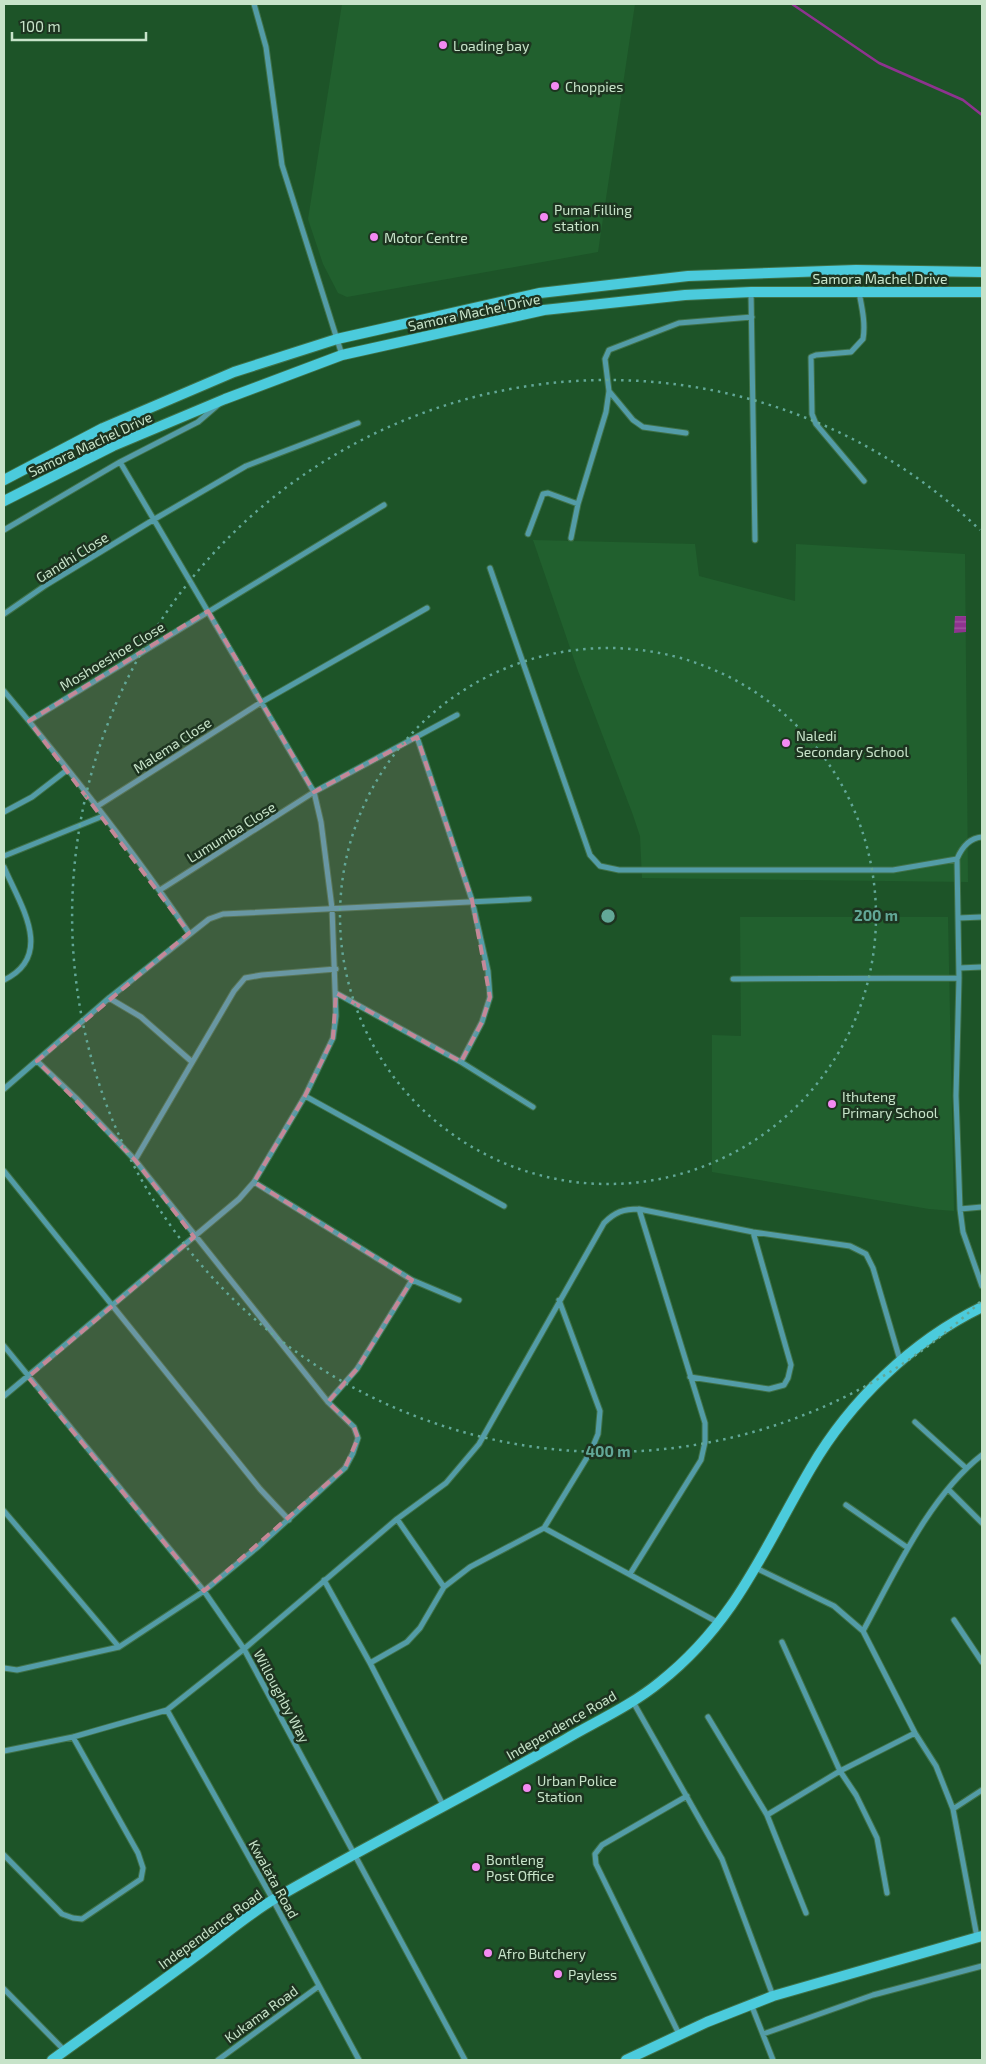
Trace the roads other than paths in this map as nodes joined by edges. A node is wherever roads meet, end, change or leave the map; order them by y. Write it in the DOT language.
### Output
graph roads {
  1 [pos="254,4"];
  2 [pos="856,270"];
  3 [pos="982,272"];
  4 [pos="856,290"];
  5 [pos="751,292"];
  6 [pos="982,292"];
  7 [pos="752,317"];
  8 [pos="337,339"];
  9 [pos="342,355"];
  10 [pos="609,391"];
  11 [pos="224,399"];
  12 [pos="358,423"];
  13 [pos="686,432"];
  14 [pos="120,462"];
  15 [pos="4,480"];
  16 [pos="864,481"];
  17 [pos="4,501"];
  18 [pos="578,504"];
  19 [pos="384,505"];
  20 [pos="153,520"];
  21 [pos="4,530"];
  22 [pos="528,534"];
  23 [pos="571,538"];
  24 [pos="755,540"];
  25 [pos="490,568"];
  26 [pos="427,608"];
  27 [pos="208,611"];
  28 [pos="4,614"];
  29 [pos="4,691"];
  30 [pos="260,703"];
  31 [pos="457,715"];
  32 [pos="28,721"];
  33 [pos="417,737"];
  34 [pos="67,770"];
  35 [pos="314,792"];
  36 [pos="96,807"];
  37 [pos="4,812"];
  38 [pos="104,816"];
  39 [pos="982,837"];
  40 [pos="4,856"];
  41 [pos="957,859"];
  42 [pos="4,867"];
  43 [pos="160,890"];
  44 [pos="529,899"];
  45 [pos="472,900"];
  46 [pos="332,908"];
  47 [pos="958,918"];
  48 [pos="982,918"];
  49 [pos="189,933"];
  50 [pos="982,967"];
  51 [pos="958,968"];
  52 [pos="336,969"];
  53 [pos="959,978"];
  54 [pos="733,979"];
  55 [pos="4,980"];
  56 [pos="336,993"];
  57 [pos="109,998"];
  58 [pos="37,1061"];
  59 [pos="191,1061"];
  60 [pos="461,1062"];
  61 [pos="4,1089"];
  62 [pos="305,1096"];
  63 [pos="533,1107"];
  64 [pos="135,1160"];
  65 [pos="4,1171"];
  66 [pos="254,1182"];
  67 [pos="504,1206"];
  68 [pos="982,1207"];
  69 [pos="639,1209"];
  70 [pos="960,1209"];
  71 [pos="753,1232"];
  72 [pos="194,1237"];
  73 [pos="412,1280"];
  74 [pos="982,1286"];
  75 [pos="459,1300"];
  76 [pos="559,1300"];
  77 [pos="112,1307"];
  78 [pos="982,1307"];
  79 [pos="4,1346"];
  80 [pos="900,1360"];
  81 [pos="28,1377"];
  82 [pos="690,1377"];
  83 [pos="4,1396"];
  84 [pos="328,1402"];
  85 [pos="915,1422"];
  86 [pos="982,1455"];
  87 [pos="966,1468"];
  88 [pos="948,1489"];
  89 [pos="846,1505"];
  90 [pos="4,1510"];
  91 [pos="397,1519"];
  92 [pos="289,1520"];
  93 [pos="982,1523"];
  94 [pos="544,1528"];
  95 [pos="908,1548"];
  96 [pos="756,1568"];
  97 [pos="630,1574"];
  98 [pos="324,1580"];
  99 [pos="444,1587"];
  100 [pos="204,1591"];
  101 [pos="954,1620"];
  102 [pos="720,1624"];
  103 [pos="863,1630"];
  104 [pos="782,1642"];
  105 [pos="119,1647"];
  106 [pos="244,1649"];
  107 [pos="982,1662"];
  108 [pos="370,1663"];
  109 [pos="4,1668"];
  110 [pos="632,1700"];
  111 [pos="167,1710"];
  112 [pos="708,1717"];
  113 [pos="915,1733"];
  114 [pos="73,1736"];
  115 [pos="4,1751"];
  116 [pos="840,1770"];
  117 [pos="982,1790"];
  118 [pos="687,1796"];
  119 [pos="443,1805"];
  120 [pos="954,1810"];
  121 [pos="767,1815"];
  122 [pos="4,1855"];
  123 [pos="354,1856"];
  124 [pos="887,1893"];
  125 [pos="273,1900"];
  126 [pos="806,1913"];
  127 [pos="980,1936"];
  128 [pos="982,1966"];
  129 [pos="319,1986"];
  130 [pos="4,1989"];
  131 [pos="773,1996"];
  132 [pos="751,2004"];
  133 [pos="679,2034"];
  134 [pos="763,2034"];
  135 [pos="65,2051"];
  136 [pos="52,2060"];
  137 [pos="218,2060"];
  138 [pos="359,2060"];
  139 [pos="465,2060"];
  140 [pos="626,2060"];
  141 [pos="773,2060"];
  1 -- 8 [label="street"];
  2 -- 3 [label="main road, Samora Machel Drive"];
  2 -- 4 [label="street"];
  2 -- 8 [label="main road, Samora Machel Drive"];
  4 -- 5 [label="main road, Samora Machel Drive"];
  4 -- 6 [label="main road, Samora Machel Drive"];
  4 -- 16 [label="street"];
  5 -- 7 [label="street"];
  5 -- 9 [label="main road, Samora Machel Drive"];
  7 -- 10 [label="street"];
  7 -- 24 [label="street"];
  8 -- 9 [label="street"];
  8 -- 15 [label="main road, Samora Machel Drive"];
  9 -- 11 [label="main road, Samora Machel Drive"];
  10 -- 13 [label="street"];
  10 -- 18 [label="street"];
  11 -- 14 [label="street"];
  11 -- 17 [label="main road, Samora Machel Drive"];
  12 -- 20 [label="street, Gandhi Close"];
  14 -- 20 [label="street"];
  14 -- 21 [label="street"];
  18 -- 22 [label="street"];
  18 -- 23 [label="street"];
  19 -- 27 [label="street, Moshoeshoe Close"];
  20 -- 27 [label="street"];
  20 -- 28 [label="street, Gandhi Close"];
  25 -- 41 [label="street"];
  26 -- 30 [label="street, Malema Close"];
  27 -- 30 [label="street"];
  27 -- 32 [label="street, Moshoeshoe Close"];
  29 -- 32 [label="street"];
  30 -- 35 [label="street"];
  30 -- 36 [label="street, Malema Close"];
  31 -- 33 [label="street, Lumumba Close"];
  32 -- 34 [label="street"];
  33 -- 35 [label="street, Lumumba Close"];
  33 -- 45 [label="street"];
  34 -- 36 [label="street"];
  34 -- 37 [label="street"];
  35 -- 43 [label="street, Lumumba Close"];
  35 -- 46 [label="street"];
  36 -- 38 [label="street"];
  38 -- 40 [label="street"];
  38 -- 43 [label="street"];
  39 -- 41 [label="street"];
  41 -- 47 [label="street"];
  42 -- 55 [label="street"];
  43 -- 49 [label="street"];
  44 -- 45 [label="street"];
  45 -- 46 [label="street"];
  45 -- 60 [label="street"];
  46 -- 49 [label="street"];
  46 -- 52 [label="street"];
  47 -- 48 [label="street"];
  47 -- 51 [label="street"];
  49 -- 57 [label="street"];
  50 -- 51 [label="street"];
  51 -- 53 [label="street"];
  52 -- 56 [label="street"];
  52 -- 59 [label="street"];
  53 -- 54 [label="street"];
  53 -- 70 [label="street"];
  56 -- 60 [label="street"];
  56 -- 62 [label="street"];
  57 -- 58 [label="street"];
  57 -- 59 [label="street"];
  58 -- 61 [label="street"];
  58 -- 64 [label="street"];
  59 -- 64 [label="street"];
  60 -- 63 [label="street"];
  62 -- 66 [label="street"];
  62 -- 67 [label="street"];
  64 -- 72 [label="street"];
  65 -- 77 [label="street"];
  66 -- 72 [label="street"];
  66 -- 73 [label="street"];
  68 -- 70 [label="street"];
  69 -- 71 [label="street"];
  69 -- 76 [label="street"];
  69 -- 82 [label="street"];
  70 -- 74 [label="street"];
  71 -- 80 [label="street"];
  71 -- 82 [label="street"];
  72 -- 77 [label="street"];
  72 -- 84 [label="street"];
  73 -- 75 [label="street"];
  73 -- 84 [label="street"];
  76 -- 91 [label="street"];
  76 -- 94 [label="street"];
  77 -- 81 [label="street"];
  77 -- 92 [label="street"];
  78 -- 80 [label="main road, Independence Road"];
  79 -- 81 [label="street, Willoughby Way"];
  80 -- 96 [label="main road, Independence Road"];
  81 -- 83 [label="street"];
  81 -- 100 [label="street, Willoughby Way"];
  82 -- 97 [label="street"];
  84 -- 92 [label="street"];
  85 -- 87 [label="street"];
  86 -- 87 [label="street"];
  87 -- 88 [label="street"];
  88 -- 93 [label="street"];
  88 -- 95 [label="street"];
  89 -- 95 [label="street"];
  90 -- 105 [label="street"];
  91 -- 98 [label="street"];
  91 -- 99 [label="street"];
  92 -- 100 [label="street"];
  94 -- 97 [label="street"];
  94 -- 99 [label="street"];
  95 -- 103 [label="street"];
  96 -- 102 [label="main road, Independence Road"];
  96 -- 103 [label="street"];
  97 -- 102 [label="street"];
  98 -- 106 [label="street"];
  98 -- 108 [label="street"];
  99 -- 108 [label="street"];
  100 -- 105 [label="street"];
  100 -- 106 [label="street, Willoughby Way"];
  101 -- 107 [label="street"];
  102 -- 110 [label="main road, Independence Road"];
  103 -- 113 [label="street"];
  104 -- 116 [label="street"];
  105 -- 109 [label="street"];
  106 -- 111 [label="street"];
  106 -- 123 [label="street, Willoughby Way"];
  108 -- 119 [label="street"];
  110 -- 118 [label="street"];
  110 -- 119 [label="main road, Independence Road"];
  111 -- 114 [label="street"];
  111 -- 125 [label="street, Kwalata Road"];
  112 -- 121 [label="street"];
  113 -- 116 [label="street"];
  113 -- 120 [label="street"];
  114 -- 115 [label="street"];
  114 -- 122 [label="street"];
  116 -- 121 [label="street"];
  116 -- 124 [label="street"];
  117 -- 120 [label="street"];
  118 -- 131 [label="street"];
  118 -- 133 [label="street"];
  119 -- 123 [label="main road, Independence Road"];
  120 -- 127 [label="street"];
  121 -- 126 [label="street"];
  123 -- 125 [label="main road, Independence Road"];
  123 -- 139 [label="street, Willoughby Way"];
  125 -- 129 [label="street, Kwalata Road"];
  125 -- 135 [label="main road, Independence Road"];
  127 -- 131 [label="main road"];
  128 -- 134 [label="street"];
  129 -- 137 [label="street, Kukama Road"];
  129 -- 138 [label="street, Kwalata Road"];
  130 -- 135 [label="street"];
  131 -- 132 [label="main road"];
  132 -- 133 [label="main road"];
  132 -- 134 [label="street"];
  133 -- 140 [label="main road"];
  134 -- 141 [label="street"];
  135 -- 136 [label="main road, Independence Road"];
}
